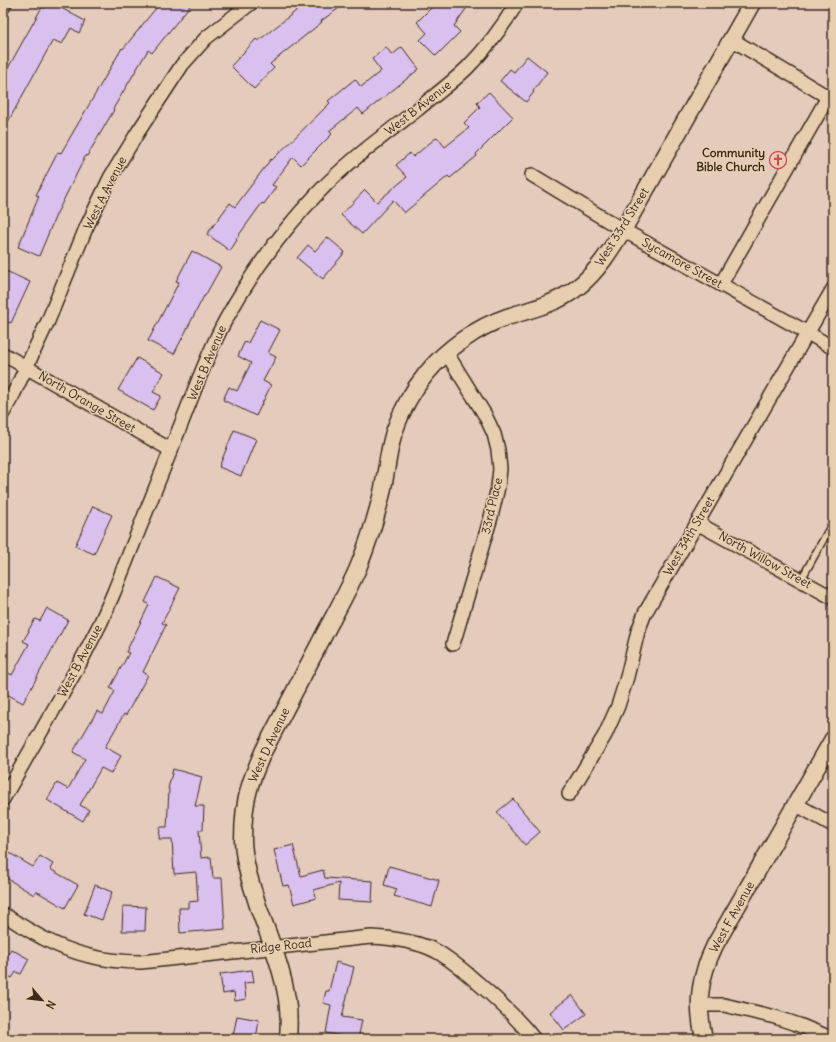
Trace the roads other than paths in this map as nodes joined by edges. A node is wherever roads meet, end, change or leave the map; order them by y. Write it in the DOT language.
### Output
graph roads {
  1 [pos="5,3"];
  2 [pos="251,3"];
  3 [pos="517,3"];
  4 [pos="752,3"];
  5 [pos="3,7"];
  6 [pos="731,39"];
  7 [pos="830,98"];
  8 [pos="532,175"];
  9 [pos="623,230"];
  10 [pos="721,284"];
  11 [pos="833,289"];
  12 [pos="808,333"];
  13 [pos="833,348"];
  14 [pos="446,352"];
  15 [pos="3,354"];
  16 [pos="26,368"];
  17 [pos="3,412"];
  18 [pos="171,450"];
  19 [pos="382,489"];
  20 [pos="833,522"];
  21 [pos="697,523"];
  22 [pos="801,580"];
  23 [pos="833,598"];
  24 [pos="453,644"];
  25 [pos="833,739"];
  26 [pos="570,794"];
  27 [pos="3,799"];
  28 [pos="795,804"];
  29 [pos="833,825"];
  30 [pos="3,914"];
  31 [pos="272,947"];
  32 [pos="699,1005"];
  33 [pos="833,1038"];
  34 [pos="288,1039"];
  35 [pos="534,1039"];
  36 [pos="704,1039"];
  1 -- 5 [label="street"];
  2 -- 16 [label="street, West A Avenue"];
  3 -- 18 [label="street, West B Avenue"];
  4 -- 6 [label="street, West 33rd Street"];
  6 -- 7 [label="street"];
  6 -- 9 [label="street, West 33rd Street"];
  7 -- 10 [label="street"];
  8 -- 9 [label="street, Sycamore Street"];
  9 -- 10 [label="street, Sycamore Street"];
  9 -- 14 [label="street, West 33rd Street"];
  10 -- 12 [label="street, Sycamore Street"];
  11 -- 12 [label="street, West 34th Street"];
  12 -- 13 [label="street, Sycamore Street"];
  12 -- 21 [label="street, West 34th Street"];
  14 -- 19 [label="street, West 33rd Street"];
  14 -- 24 [label="street, 33rd Place"];
  15 -- 16 [label="street, North Orange Street"];
  16 -- 17 [label="street, West A Avenue"];
  16 -- 18 [label="street, North Orange Street"];
  18 -- 27 [label="street, West B Avenue"];
  19 -- 31 [label="street, West D Avenue"];
  20 -- 22 [label="lane"];
  21 -- 22 [label="street, North Willow Street"];
  21 -- 26 [label="street, West 34th Street"];
  22 -- 23 [label="street, North Willow Street"];
  25 -- 28 [label="street, West F Avenue"];
  28 -- 29 [label="street"];
  28 -- 32 [label="street, West F Avenue"];
  30 -- 31 [label="street, Ridge Road"];
  31 -- 34 [label="street, West D Avenue"];
  31 -- 35 [label="street, Ridge Road"];
  32 -- 33 [label="street"];
  32 -- 36 [label="street, West F Avenue"];
}
